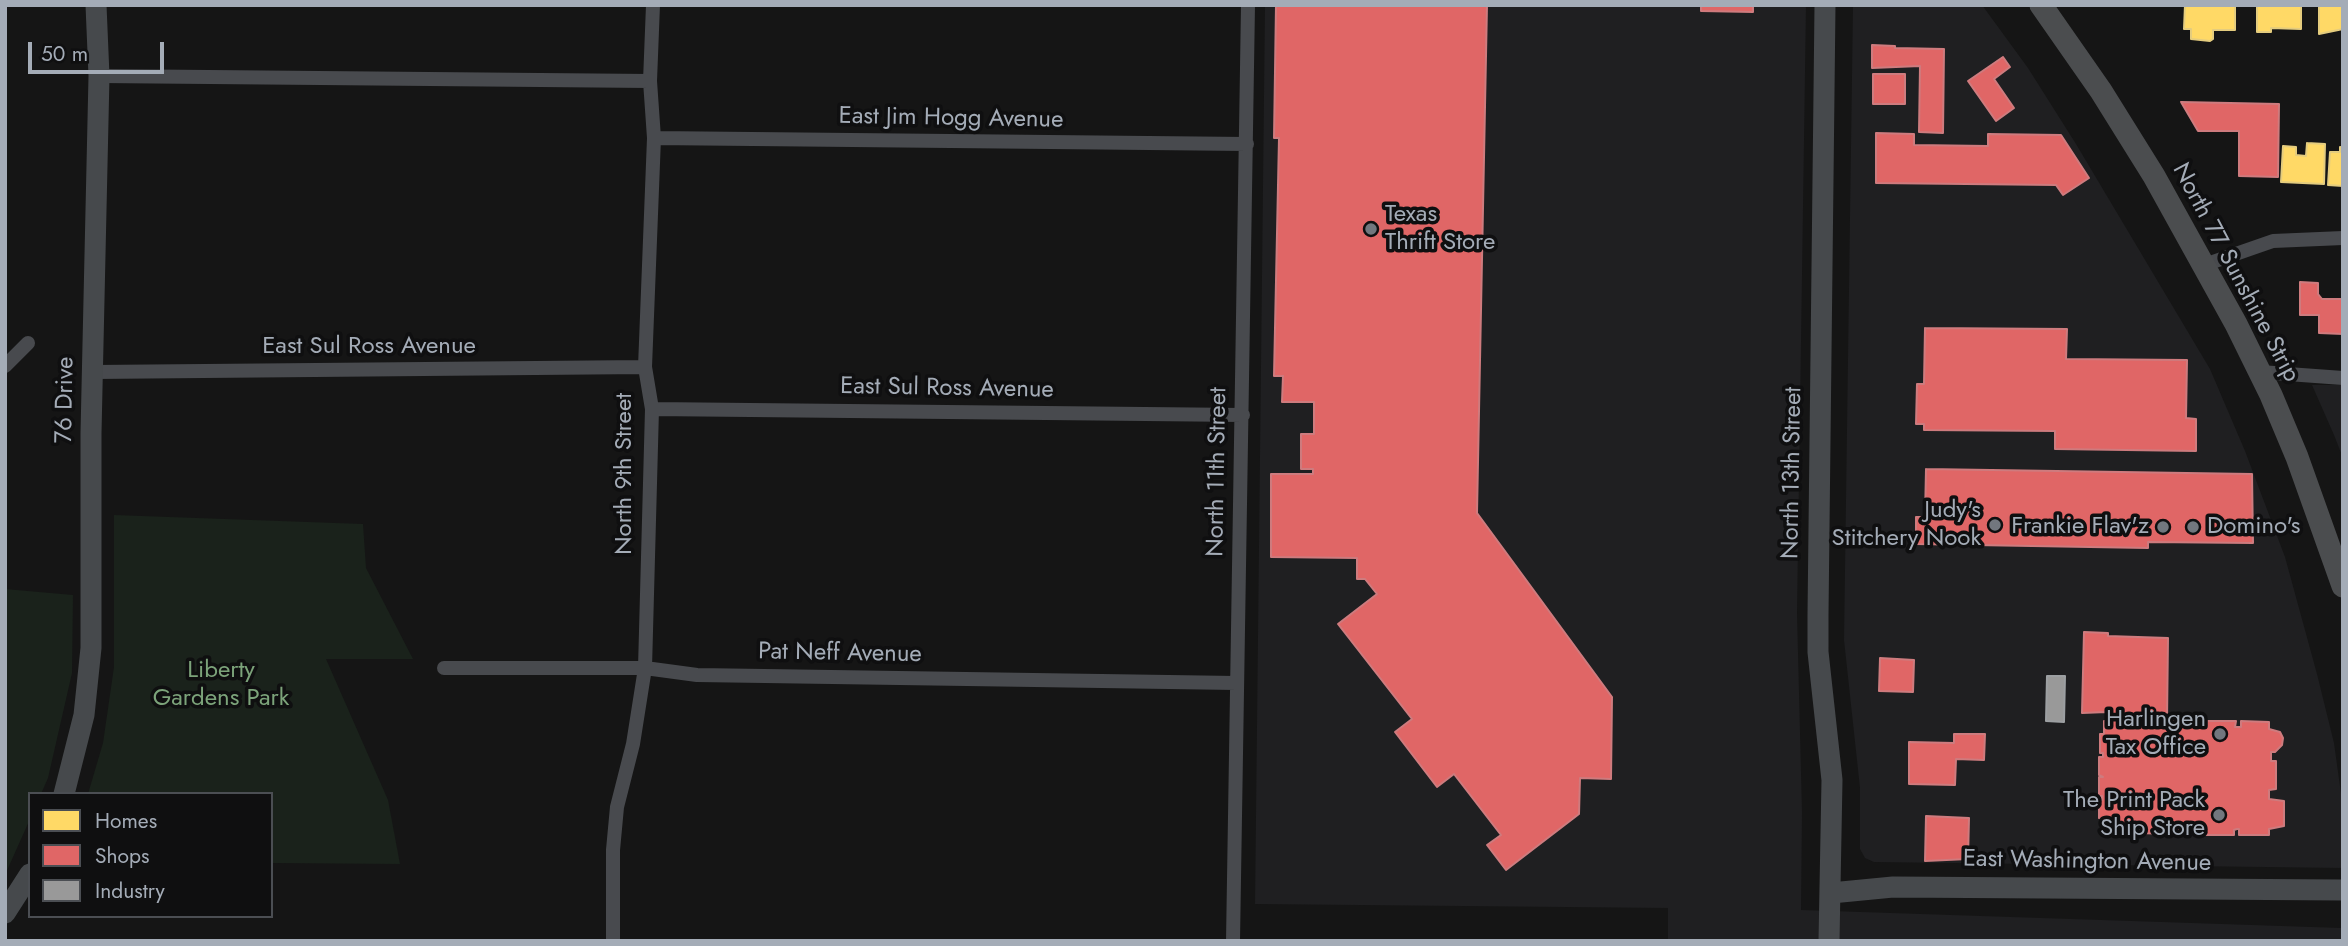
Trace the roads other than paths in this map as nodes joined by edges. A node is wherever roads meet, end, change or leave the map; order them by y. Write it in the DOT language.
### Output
graph roads {
  1 [pos="96,5"];
  2 [pos="653,5"];
  3 [pos="1248,5"];
  4 [pos="1825,5"];
  5 [pos="2041,5"];
  6 [pos="99,76"];
  7 [pos="650,81"];
  8 [pos="654,138"];
  9 [pos="1247,144"];
  10 [pos="2343,238"];
  11 [pos="2204,265"];
  12 [pos="28,343"];
  13 [pos="5,366"];
  14 [pos="645,368"];
  15 [pos="93,372"];
  16 [pos="2260,372"];
  17 [pos="2343,378"];
  18 [pos="652,409"];
  19 [pos="1243,415"];
  20 [pos="2343,586"];
  21 [pos="444,667"];
  22 [pos="645,668"];
  23 [pos="1236,683"];
  24 [pos="65,792"];
  25 [pos="28,877"];
  26 [pos="2343,890"];
  27 [pos="1831,893"];
  28 [pos="5,913"];
  29 [pos="613,941"];
  30 [pos="1233,941"];
  31 [pos="1829,941"];
  1 -- 6 [label="street, 76 Drive"];
  2 -- 7 [label="street, North 9th Street"];
  3 -- 9 [label="street, North 11th Street"];
  4 -- 27 [label="street, North 13th Street"];
  5 -- 11 [label="main road, North 77 Sunshine Strip"];
  6 -- 7 [label="street"];
  6 -- 15 [label="street, 76 Drive"];
  7 -- 8 [label="street, North 9th Street"];
  8 -- 9 [label="street, East Jim Hogg Avenue"];
  8 -- 14 [label="street, North 9th Street"];
  9 -- 19 [label="street, North 11th Street"];
  10 -- 11 [label="street"];
  11 -- 16 [label="main road, North 77 Sunshine Strip"];
  12 -- 13 [label="street"];
  14 -- 15 [label="street, East Sul Ross Avenue"];
  14 -- 18 [label="street, North 9th Street"];
  15 -- 24 [label="street, 76 Drive"];
  16 -- 17 [label="street"];
  16 -- 20 [label="main road, North 77 Sunshine Strip"];
  18 -- 19 [label="street, East Sul Ross Avenue"];
  18 -- 22 [label="street, North 9th Street"];
  19 -- 23 [label="street, North 11th Street"];
  21 -- 22 [label="street, Pat Neff Avenue"];
  22 -- 23 [label="street, Pat Neff Avenue"];
  22 -- 29 [label="street, North 9th Street"];
  23 -- 30 [label="street, North 11th Street"];
  25 -- 28 [label="street"];
  26 -- 27 [label="street, East Washington Avenue"];
  27 -- 31 [label="street, North 13th Street"];
}
